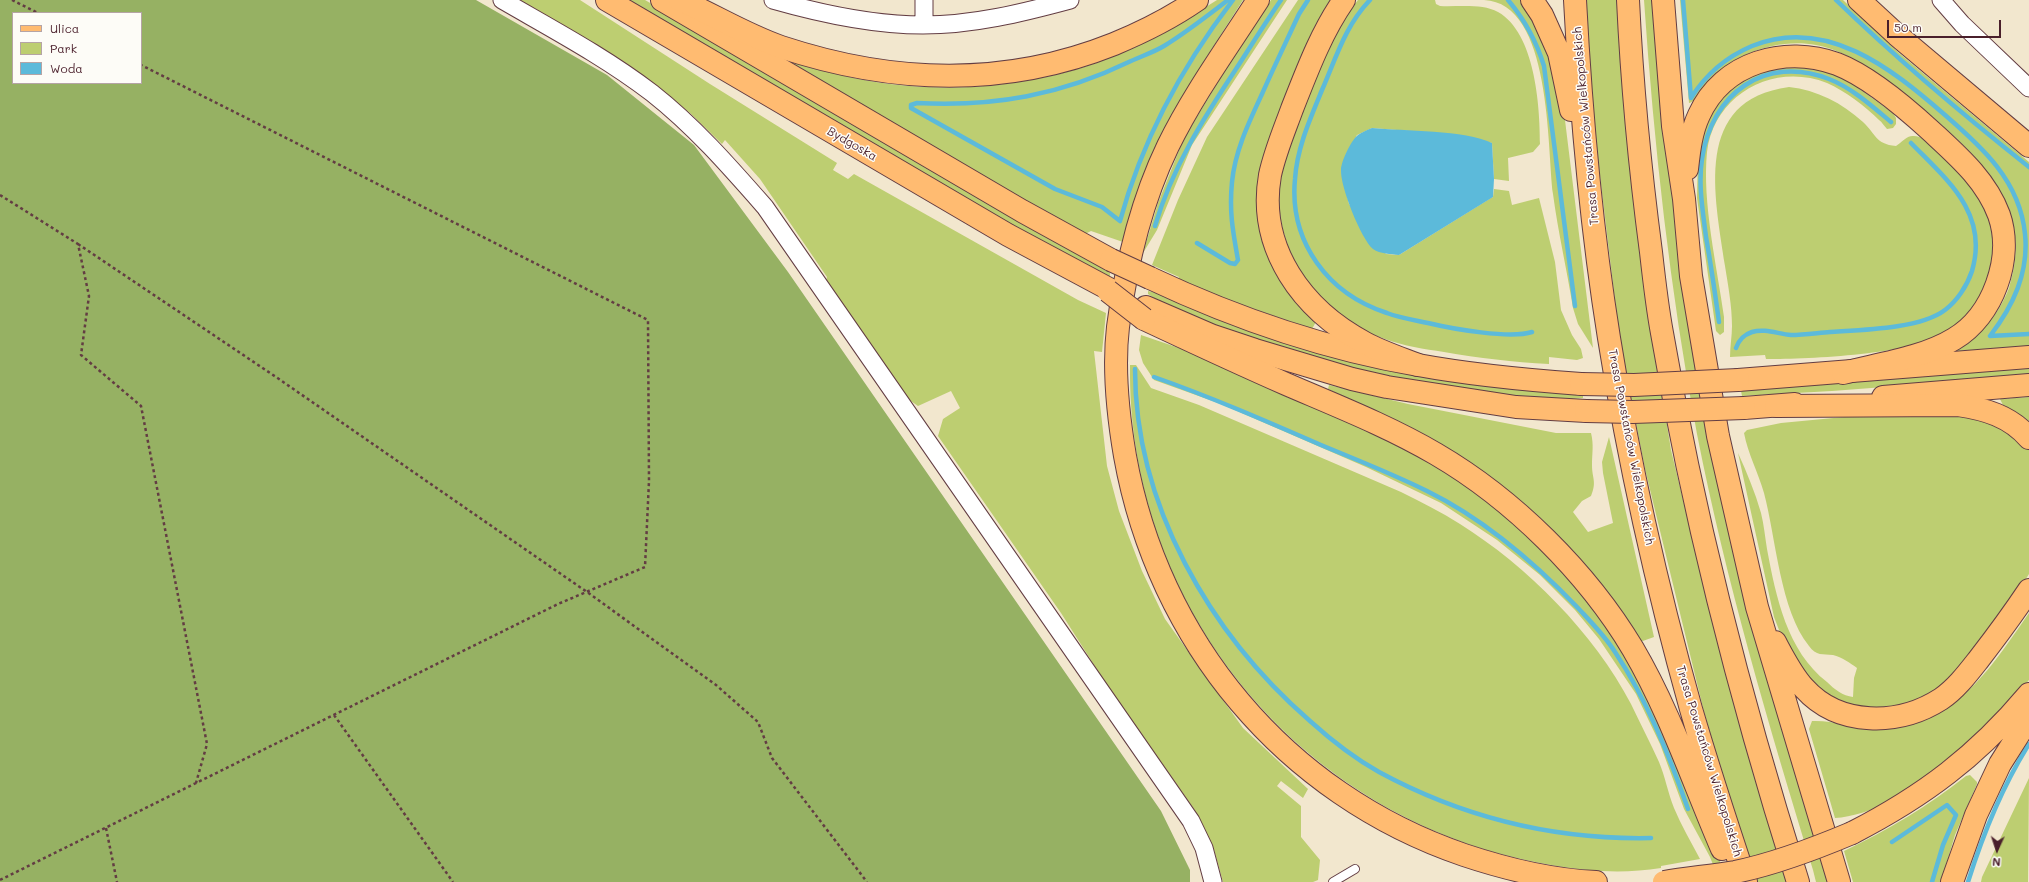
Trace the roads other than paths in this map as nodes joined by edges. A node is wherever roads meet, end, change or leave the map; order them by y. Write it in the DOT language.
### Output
graph roads {
  1 [pos="502,0"];
  2 [pos="607,0"];
  3 [pos="662,0"];
  4 [pos="680,0"];
  5 [pos="773,0"];
  6 [pos="924,0"];
  7 [pos="1070,0"];
  8 [pos="1197,0"];
  9 [pos="1258,0"];
  10 [pos="1344,0"];
  11 [pos="1532,0"];
  12 [pos="1575,0"];
  13 [pos="1628,0"];
  14 [pos="1663,0"];
  15 [pos="1859,0"];
  16 [pos="1941,0"];
  17 [pos="924,25"];
  18 [pos="2029,88"];
  19 [pos="2029,146"];
  20 [pos="1589,181"];
  21 [pos="1684,199"];
  22 [pos="1145,313"];
  23 [pos="2029,357"];
  24 [pos="1418,365"];
  25 [pos="1843,373"];
  26 [pos="2029,385"];
  27 [pos="1776,406"];
  28 [pos="2029,438"];
  29 [pos="2029,590"];
  30 [pos="1757,607"];
  31 [pos="2029,694"];
  32 [pos="2029,718"];
  33 [pos="1355,869"];
  34 [pos="1213,882"];
  35 [pos="1333,882"];
  36 [pos="1596,882"];
  37 [pos="1661,882"];
  38 [pos="1664,882"];
  39 [pos="1736,882"];
  40 [pos="1746,882"];
  41 [pos="1798,882"];
  42 [pos="1838,882"];
  43 [pos="1952,882"];
  1 -- 34 [label="street"];
  2 -- 22 [label="main road, Bydgoska, bridge"];
  3 -- 24 [label="main road, bridge"];
  4 -- 8 [label="main road"];
  5 -- 17 [label="street"];
  6 -- 17 [label="street"];
  7 -- 17 [label="street"];
  9 -- 36 [label="main road"];
  10 -- 24 [label="main road"];
  11 -- 20 [label="main road"];
  12 -- 20 [label="main road, Trasa Powstańców Wielkopolskich"];
  13 -- 41 [label="main road"];
  14 -- 21 [label="main road"];
  15 -- 19 [label="main road"];
  16 -- 18 [label="street"];
  20 -- 40 [label="main road, Trasa Powstańców Wielkopolskich"];
  21 -- 25 [label="main road"];
  21 -- 30 [label="main road"];
  22 -- 27 [label="main road, bridge"];
  22 -- 39 [label="main road"];
  23 -- 25 [label="main road"];
  24 -- 25 [label="main road, bridge"];
  26 -- 27 [label="main road"];
  27 -- 28 [label="main road"];
  29 -- 30 [label="main road"];
  30 -- 42 [label="main road"];
  31 -- 38 [label="main road, bridge"];
  32 -- 43 [label="main road"];
  33 -- 35 [label="lane"];
  37 -- 38 [label="main road"];
}
